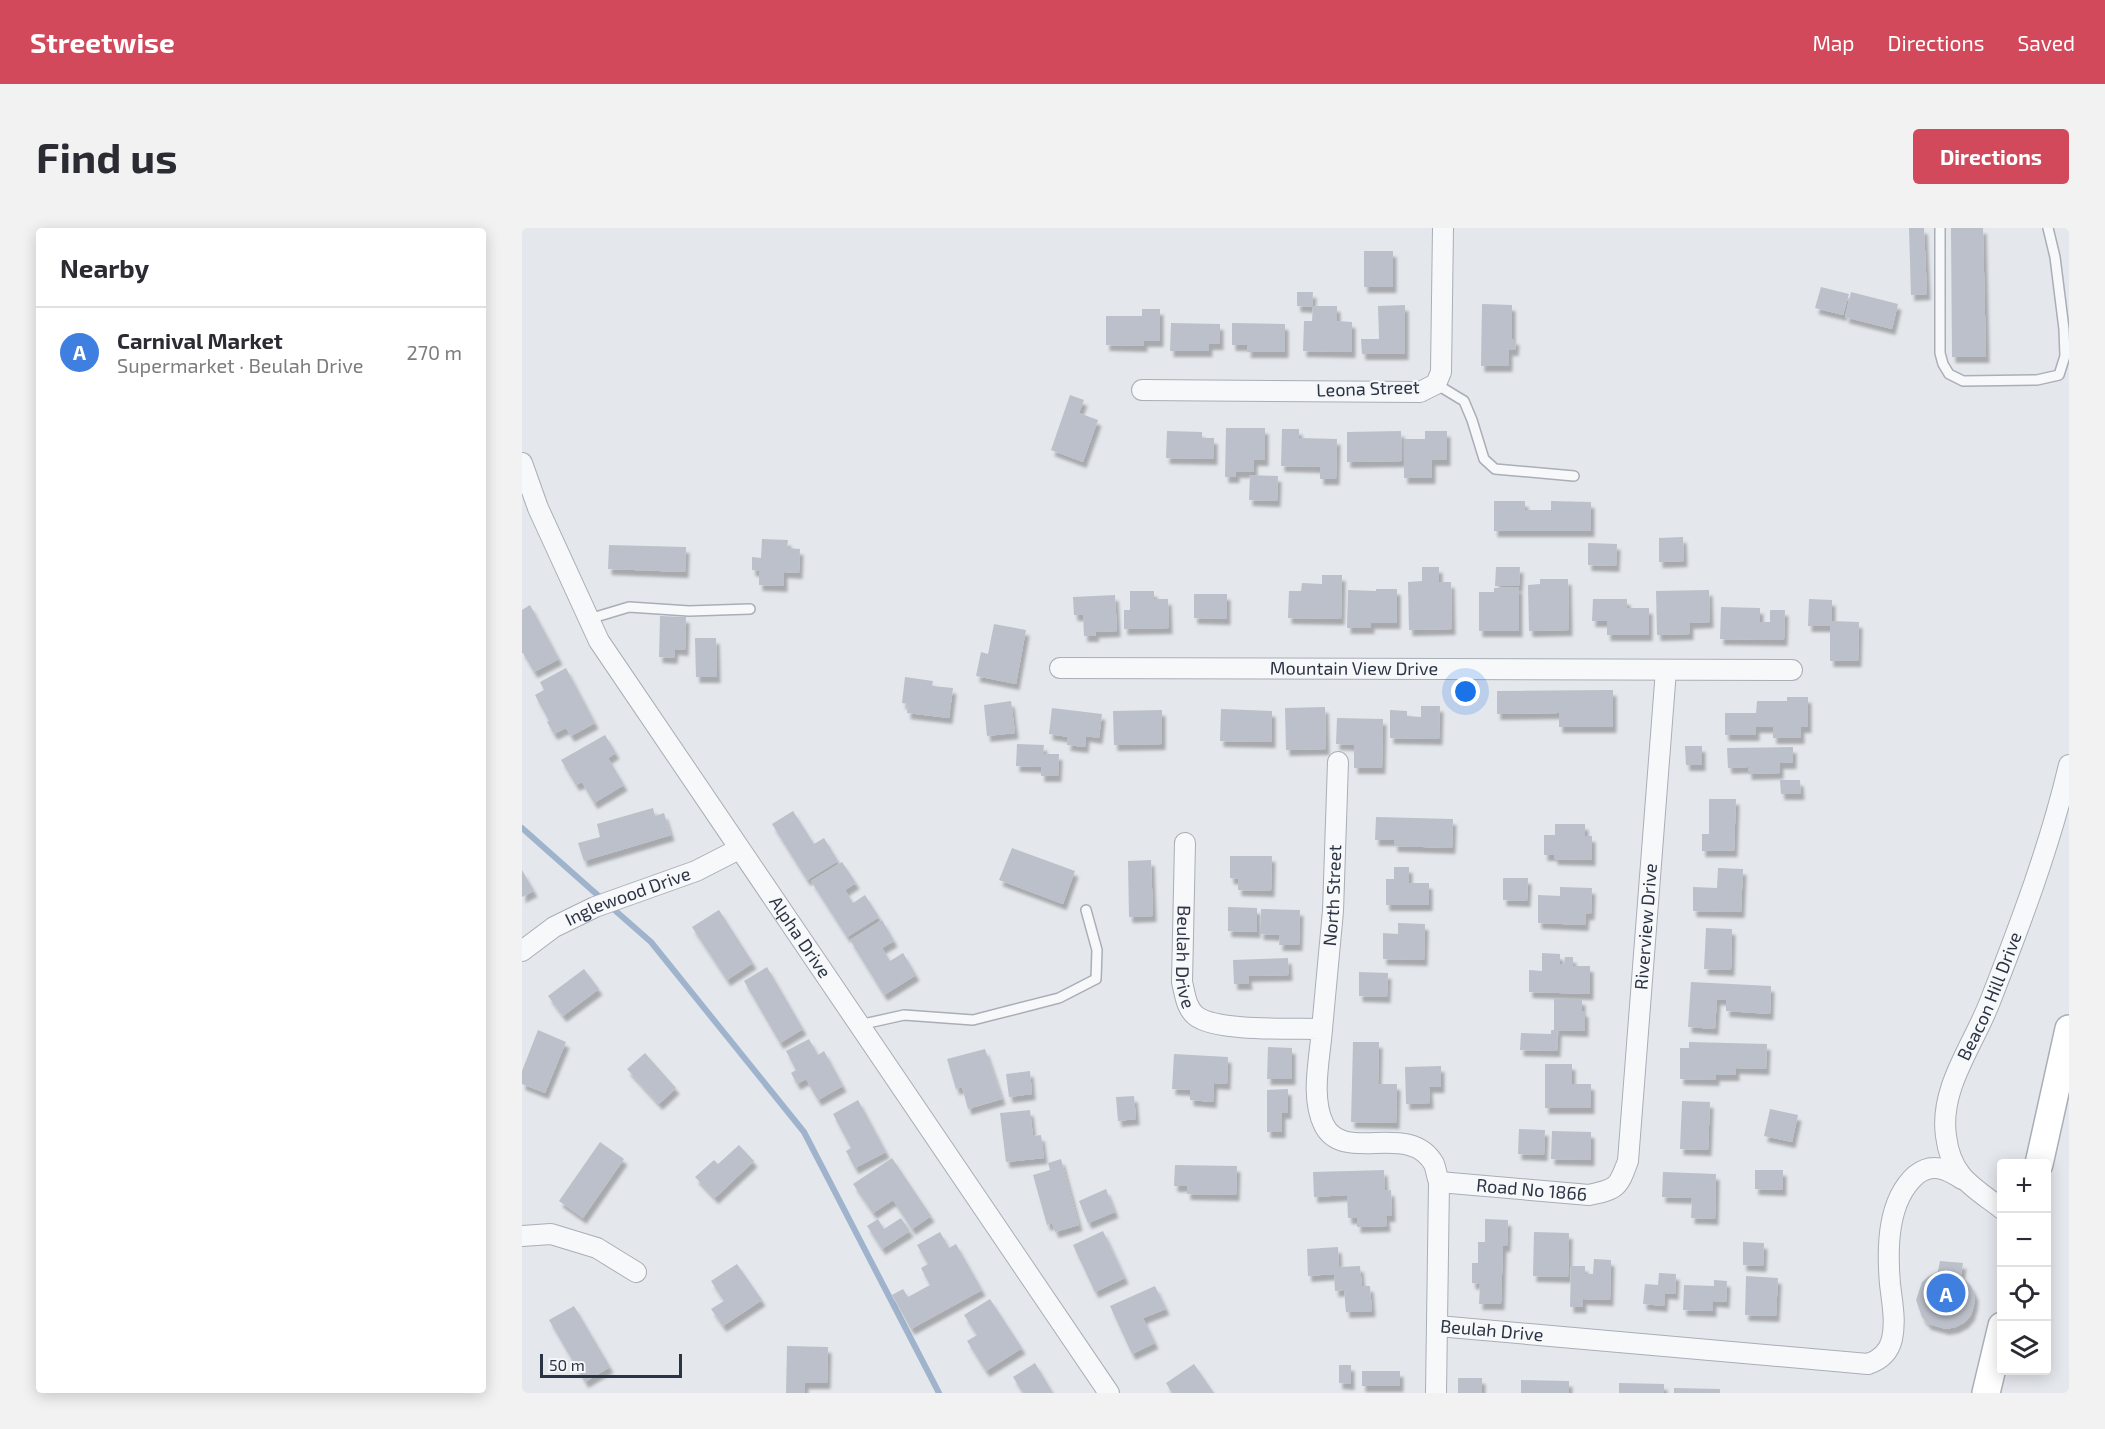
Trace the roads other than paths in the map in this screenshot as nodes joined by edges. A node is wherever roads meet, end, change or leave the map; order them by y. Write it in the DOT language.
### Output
graph roads {
  1 [pos="1443,228"];
  2 [pos="1940,228"];
  3 [pos="2048,228"];
  4 [pos="1436,384"];
  5 [pos="1142,390"];
  6 [pos="522,463"];
  7 [pos="1574,476"];
  8 [pos="750,609"];
  9 [pos="589,619"];
  10 [pos="1060,669"];
  11 [pos="1666,670"];
  12 [pos="1792,670"];
  13 [pos="1338,762"];
  14 [pos="2069,765"];
  15 [pos="1185,843"];
  16 [pos="739,849"];
  17 [pos="1086,910"];
  18 [pos="522,951"];
  19 [pos="859,1024"];
  20 [pos="1322,1029"];
  21 [pos="2069,1029"];
  22 [pos="2040,1159"];
  23 [pos="1962,1179"];
  24 [pos="1621,1181"];
  25 [pos="1439,1182"];
  26 [pos="1997,1206"];
  27 [pos="522,1236"];
  28 [pos="636,1272"];
  29 [pos="1438,1326"];
  30 [pos="1997,1344"];
  31 [pos="1109,1393"];
  32 [pos="1436,1393"];
  33 [pos="1986,1393"];
  1 -- 4 [label="street, Leona Street"];
  2 -- 3 [label="lane"];
  4 -- 5 [label="street, Leona Street"];
  4 -- 7 [label="lane"];
  6 -- 9 [label="street, Alpha Drive"];
  8 -- 9 [label="lane"];
  9 -- 16 [label="street, Alpha Drive"];
  10 -- 11 [label="street, Mountain View Drive"];
  11 -- 12 [label="street, Mountain View Drive"];
  11 -- 24 [label="street, Riverview Drive"];
  13 -- 20 [label="street, North Street"];
  14 -- 23 [label="street, Beacon Hill Drive"];
  15 -- 20 [label="street, Beulah Drive"];
  16 -- 18 [label="street, Inglewood Drive"];
  16 -- 19 [label="street, Alpha Drive"];
  17 -- 19 [label="lane"];
  19 -- 31 [label="street, Alpha Drive"];
  20 -- 25 [label="street, Beulah Drive"];
  21 -- 22 [label="main road"];
  23 -- 26 [label="street, Beacon Hill Drive"];
  23 -- 29 [label="street, Beulah Drive"];
  24 -- 25 [label="street, Road No 1866"];
  25 -- 29 [label="street, Beulah Drive"];
  27 -- 28 [label="street"];
  29 -- 32 [label="street"];
  30 -- 33 [label="main road"];
}
